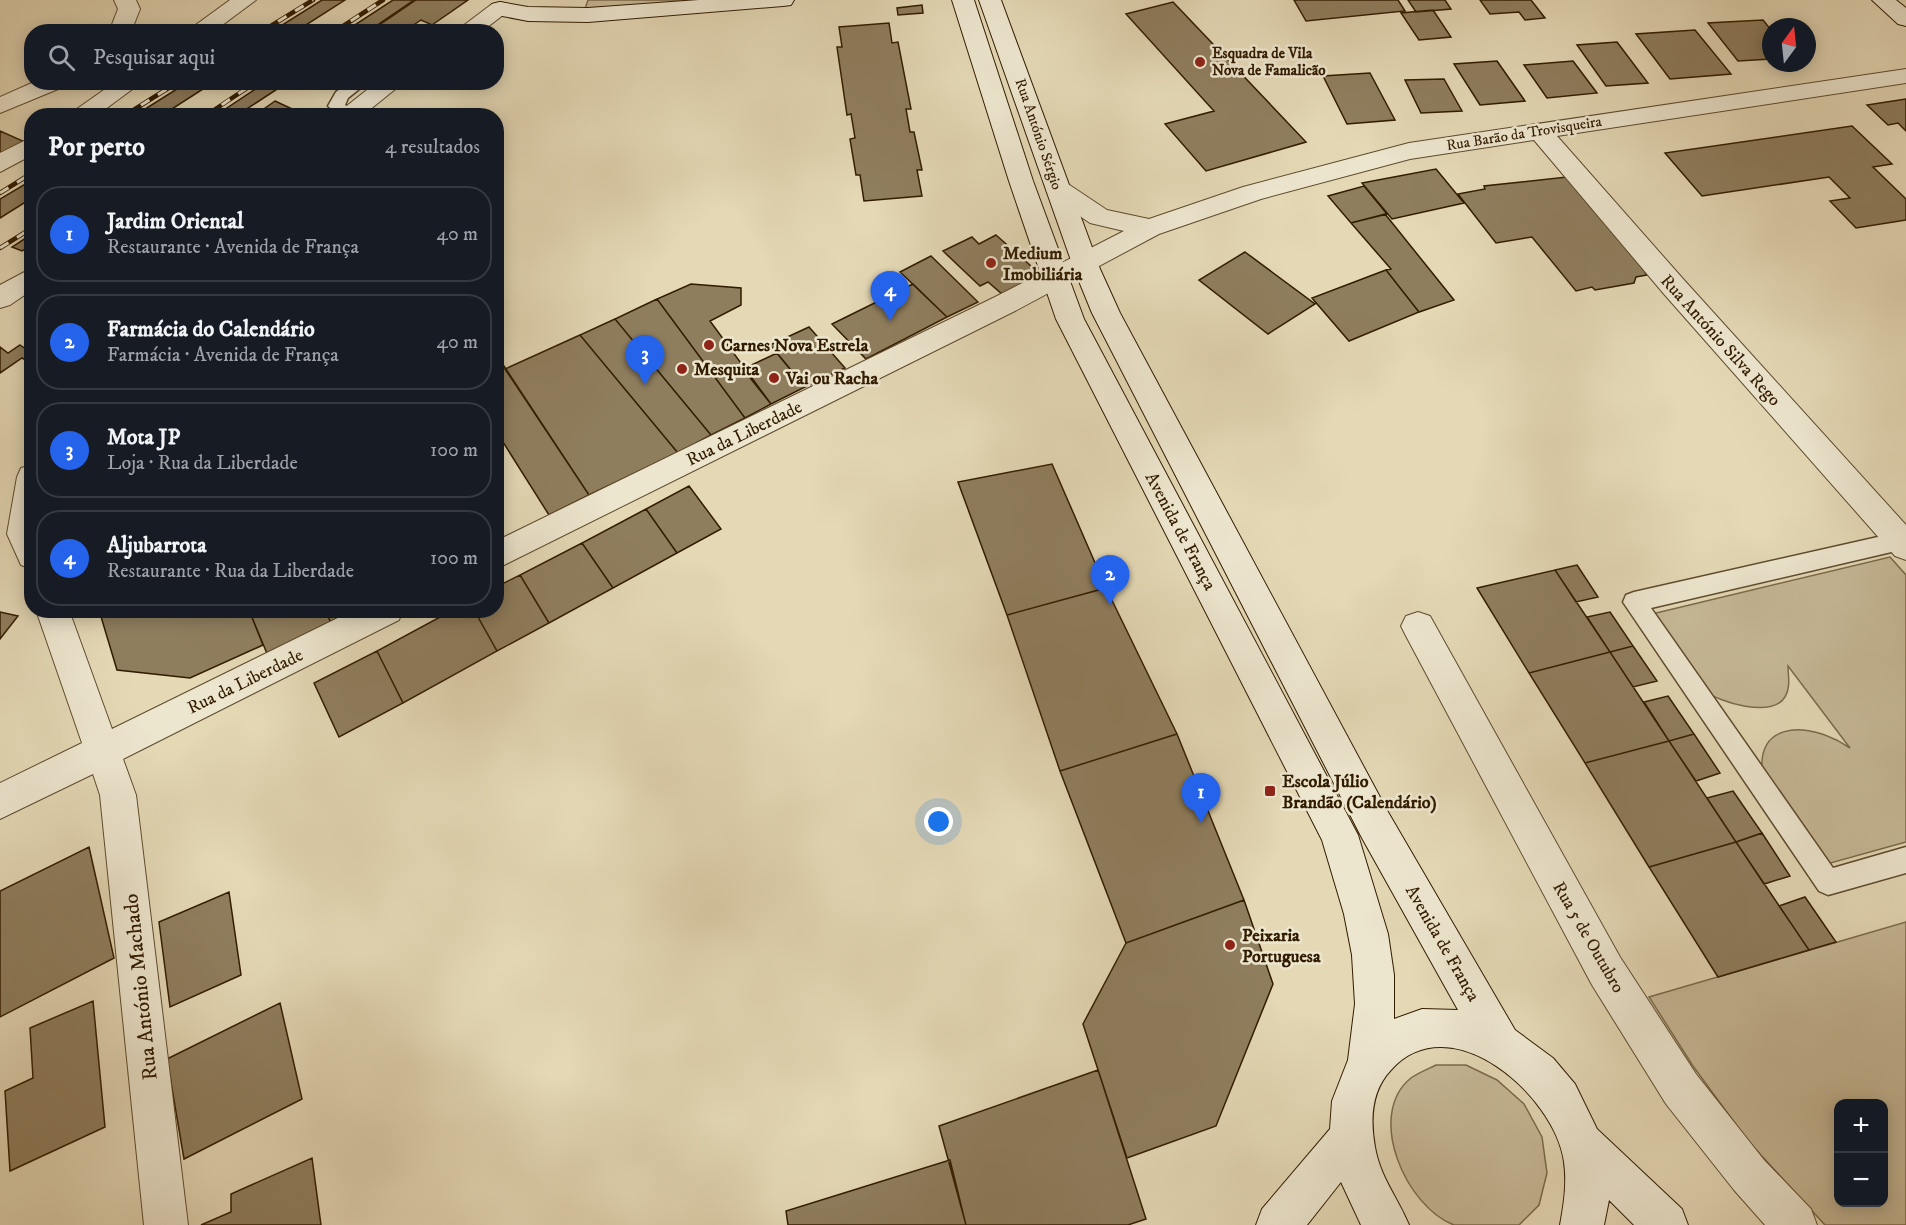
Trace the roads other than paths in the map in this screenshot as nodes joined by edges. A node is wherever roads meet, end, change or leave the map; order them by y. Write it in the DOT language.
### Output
graph roads {
  1 [pos="125,0"];
  2 [pos="245,0"];
  3 [pos="783,0"];
  4 [pos="962,0"];
  5 [pos="990,0"];
  6 [pos="1883,0"];
  7 [pos="507,4"];
  8 [pos="1906,18"];
  9 [pos="123,24"];
  10 [pos="208,24"];
  11 [pos="478,24"];
  12 [pos="1906,76"];
  13 [pos="37,90"];
  14 [pos="119,90"];
  15 [pos="350,90"];
  16 [pos="382,90"];
  17 [pos="0,106"];
  18 [pos="91,108"];
  19 [pos="338,108"];
  20 [pos="357,108"];
  21 [pos="1539,130"];
  22 [pos="24,149"];
  23 [pos="0,164"];
  24 [pos="1059,190"];
  25 [pos="1150,228"];
  26 [pos="1075,269"];
  27 [pos="24,282"];
  28 [pos="0,298"];
  29 [pos="1903,544"];
  30 [pos="504,552"];
  31 [pos="55,618"];
  32 [pos="371,618"];
  33 [pos="1418,626"];
  34 [pos="101,751"];
  35 [pos="0,802"];
  36 [pos="1906,860"];
  37 [pos="1499,1042"];
  38 [pos="1368,1064"];
  39 [pos="1351,1137"];
  40 [pos="1582,1144"];
  41 [pos="166,1225"];
  42 [pos="1278,1225"];
  43 [pos="1388,1225"];
  44 [pos="1582,1225"];
  45 [pos="1666,1225"];
  46 [pos="1795,1225"];
  1 -- 9 [label="street"];
  2 -- 10 [label="street"];
  3 -- 7 [label="street"];
  4 -- 26 [label="street, Avenida de França"];
  5 -- 24 [label="street, Rua António Sérgio"];
  6 -- 8 [label="street"];
  7 -- 11 [label="street"];
  12 -- 21 [label="street, Rua Barão da Trovisqueira"];
  13 -- 17 [label="street"];
  14 -- 18 [label="street"];
  15 -- 19 [label="lane"];
  16 -- 20 [label="street"];
  21 -- 25 [label="street, Rua Barão da Trovisqueira"];
  21 -- 29 [label="street, Rua António Silva Rego"];
  22 -- 23 [label="street"];
  24 -- 25 [label="street"];
  24 -- 26 [label="street, Rua António Sérgio"];
  25 -- 26 [label="street, Rua Barão da Trovisqueira"];
  26 -- 30 [label="street, Rua da Liberdade"];
  26 -- 37 [label="street, Avenida de França"];
  26 -- 38 [label="street, Avenida de França"];
  27 -- 28 [label="street"];
  29 -- 36 [label="lane"];
  31 -- 34 [label="street, Rua António Machado"];
  32 -- 34 [label="street, Rua da Liberdade"];
  33 -- 46 [label="street, Rua 5 de Outubro"];
  34 -- 35 [label="street, Rua da Liberdade"];
  34 -- 41 [label="street, Rua António Machado"];
  37 -- 38 [label="street, Avenida de França"];
  37 -- 40 [label="street, Avenida de França"];
  38 -- 39 [label="street, Avenida de França"];
  39 -- 42 [label="street"];
  39 -- 43 [label="street, Avenida de França"];
  40 -- 44 [label="street, Avenida de França"];
  40 -- 45 [label="street, Avenida de França"];
}
